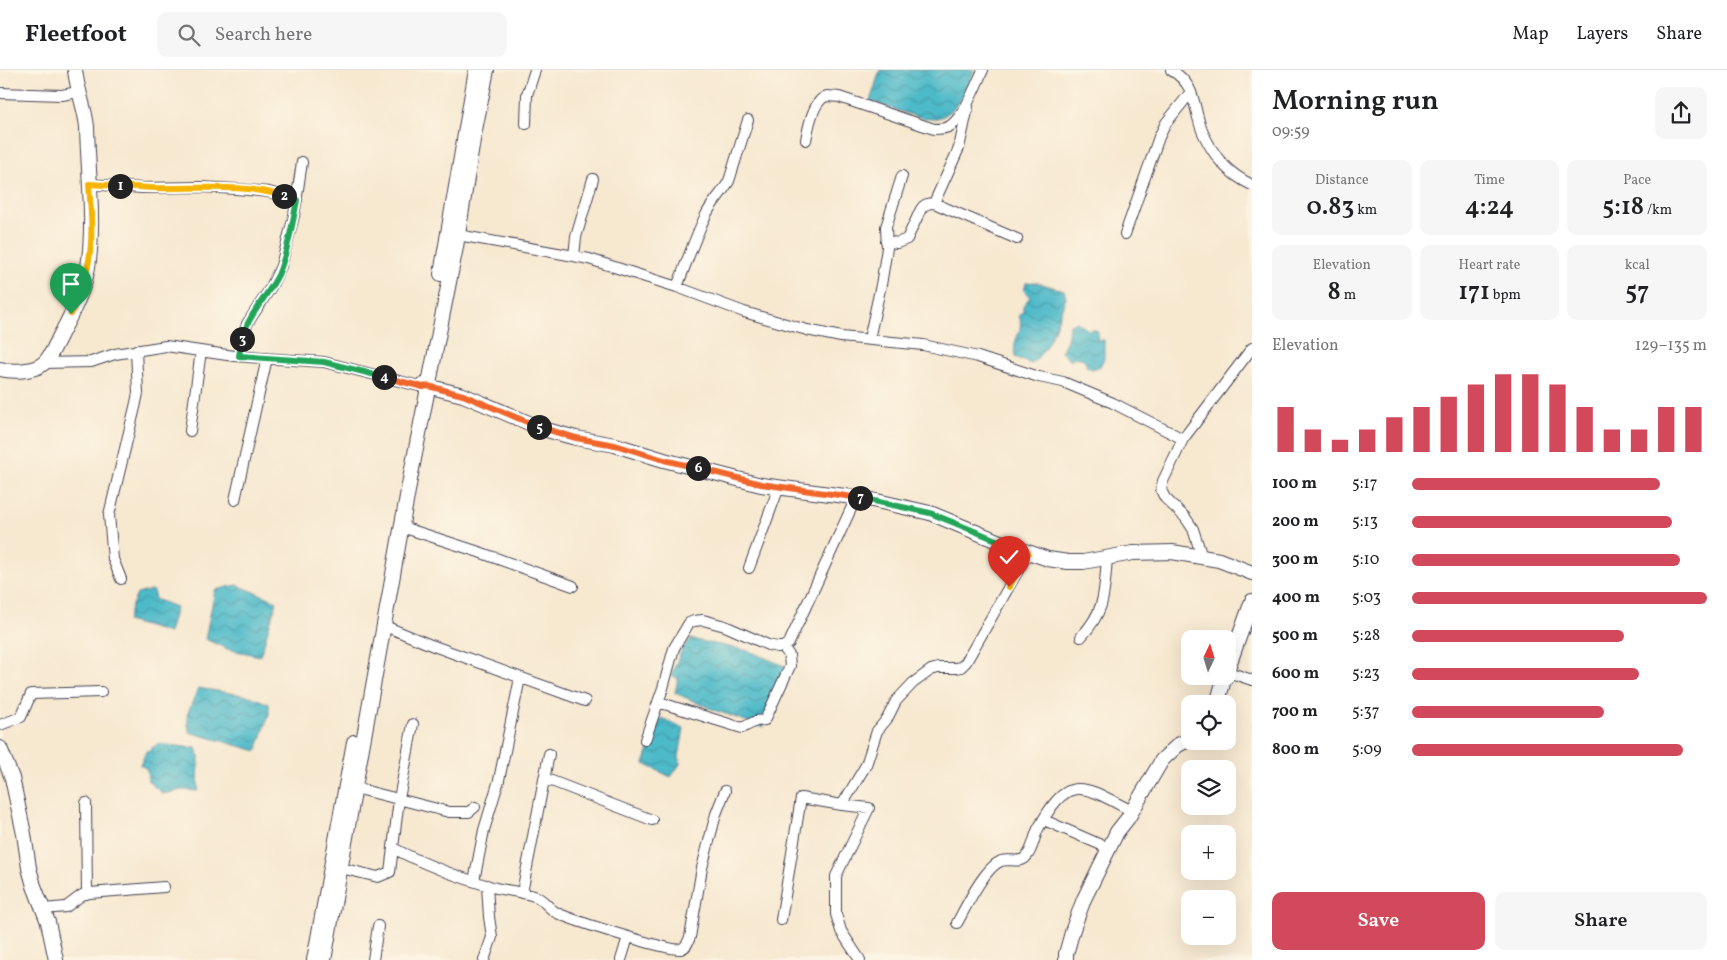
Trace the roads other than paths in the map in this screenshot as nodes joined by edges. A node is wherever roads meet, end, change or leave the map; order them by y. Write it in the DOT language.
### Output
graph roads {
  1 [pos="75,70"];
  2 [pos="476,70"];
  3 [pos="487,70"];
  4 [pos="535,70"];
  5 [pos="983,70"];
  6 [pos="1174,71"];
  7 [pos="78,92"];
  8 [pos="1191,92"];
  9 [pos="0,94"];
  10 [pos="970,96"];
  11 [pos="748,120"];
  12 [pos="526,124"];
  13 [pos="806,140"];
  14 [pos="302,162"];
  15 [pos="902,176"];
  16 [pos="593,179"];
  17 [pos="89,184"];
  18 [pos="1252,185"];
  19 [pos="297,200"];
  20 [pos="934,203"];
  21 [pos="1125,234"];
  22 [pos="458,235"];
  23 [pos="1017,238"];
  24 [pos="886,241"];
  25 [pos="574,256"];
  26 [pos="677,287"];
  27 [pos="869,339"];
  28 [pos="1252,348"];
  29 [pos="136,350"];
  30 [pos="201,351"];
  31 [pos="239,356"];
  32 [pos="267,358"];
  33 [pos="44,363"];
  34 [pos="0,369"];
  35 [pos="425,386"];
  36 [pos="190,431"];
  37 [pos="1183,439"];
  38 [pos="779,487"];
  39 [pos="856,498"];
  40 [pos="234,500"];
  41 [pos="402,526"];
  42 [pos="1028,553"];
  43 [pos="1202,557"];
  44 [pos="1107,558"];
  45 [pos="749,568"];
  46 [pos="1252,573"];
  47 [pos="121,579"];
  48 [pos="573,586"];
  49 [pos="1252,601"];
  50 [pos="385,626"];
  51 [pos="1081,637"];
  52 [pos="783,647"];
  53 [pos="1236,647"];
  54 [pos="1236,673"];
  55 [pos="520,678"];
  56 [pos="1252,680"];
  57 [pos="102,692"];
  58 [pos="585,701"];
  59 [pos="658,702"];
  60 [pos="413,724"];
  61 [pos="0,725"];
  62 [pos="645,740"];
  63 [pos="1181,744"];
  64 [pos="0,748"];
  65 [pos="549,754"];
  66 [pos="544,778"];
  67 [pos="355,788"];
  68 [pos="725,791"];
  69 [pos="399,799"];
  70 [pos="86,803"];
  71 [pos="842,805"];
  72 [pos="475,807"];
  73 [pos="1132,811"];
  74 [pos="652,820"];
  75 [pos="1044,820"];
  76 [pos="393,848"];
  77 [pos="1108,848"];
  78 [pos="338,852"];
  79 [pos="340,868"];
  80 [pos="474,880"];
  81 [pos="487,885"];
  82 [pos="164,887"];
  83 [pos="522,893"];
  84 [pos="87,894"];
  85 [pos="43,908"];
  86 [pos="781,920"];
  87 [pos="957,923"];
  88 [pos="378,926"];
  89 [pos="628,937"];
  90 [pos="56,960"];
  91 [pos="314,960"];
  92 [pos="324,960"];
  93 [pos="373,960"];
  94 [pos="484,960"];
  95 [pos="621,960"];
  96 [pos="860,960"];
  97 [pos="1066,960"];
  1 -- 7 [label="street"];
  2 -- 35 [label="street"];
  3 -- 22 [label="street"];
  4 -- 12 [label="street"];
  5 -- 10 [label="street"];
  6 -- 8 [label="street"];
  7 -- 9 [label="street"];
  7 -- 17 [label="street"];
  8 -- 18 [label="street"];
  8 -- 21 [label="street"];
  10 -- 13 [label="street"];
  10 -- 20 [label="street"];
  11 -- 26 [label="street"];
  14 -- 19 [label="street"];
  15 -- 24 [label="street"];
  16 -- 25 [label="street"];
  17 -- 19 [label="street"];
  17 -- 33 [label="street"];
  19 -- 31 [label="street"];
  20 -- 23 [label="street"];
  20 -- 24 [label="street"];
  22 -- 25 [label="street"];
  22 -- 35 [label="street"];
  24 -- 27 [label="street"];
  25 -- 26 [label="street"];
  26 -- 27 [label="street"];
  27 -- 37 [label="street"];
  28 -- 37 [label="street"];
  29 -- 30 [label="street"];
  29 -- 33 [label="street"];
  29 -- 47 [label="street"];
  30 -- 31 [label="street"];
  30 -- 36 [label="street"];
  31 -- 32 [label="street"];
  32 -- 35 [label="street"];
  32 -- 40 [label="street"];
  33 -- 34 [label="street"];
  35 -- 38 [label="street"];
  35 -- 41 [label="street"];
  35 -- 78 [label="street"];
  37 -- 43 [label="street"];
  38 -- 39 [label="street"];
  38 -- 45 [label="street"];
  39 -- 42 [label="street"];
  39 -- 52 [label="street"];
  41 -- 48 [label="street"];
  41 -- 50 [label="street"];
  42 -- 44 [label="street"];
  42 -- 71 [label="street"];
  43 -- 44 [label="street"];
  43 -- 46 [label="street"];
  44 -- 51 [label="street"];
  49 -- 53 [label="street"];
  50 -- 55 [label="street"];
  50 -- 67 [label="street"];
  52 -- 59 [label="street"];
  52 -- 59 [label="street"];
  54 -- 56 [label="street"];
  55 -- 58 [label="street"];
  55 -- 80 [label="street"];
  57 -- 61 [label="street"];
  59 -- 62 [label="street"];
  60 -- 69 [label="street"];
  63 -- 73 [label="street"];
  64 -- 85 [label="street"];
  65 -- 66 [label="street"];
  66 -- 74 [label="street"];
  66 -- 83 [label="street"];
  67 -- 69 [label="street"];
  67 -- 78 [label="street"];
  68 -- 89 [label="street"];
  69 -- 72 [label="street"];
  69 -- 76 [label="street"];
  70 -- 84 [label="street"];
  71 -- 86 [label="street"];
  71 -- 96 [label="street"];
  73 -- 75 [label="street"];
  73 -- 77 [label="street"];
  75 -- 77 [label="street"];
  75 -- 87 [label="street"];
  76 -- 79 [label="street"];
  76 -- 80 [label="street"];
  77 -- 97 [label="street"];
  78 -- 79 [label="street"];
  78 -- 91 [label="street"];
  79 -- 92 [label="street"];
  80 -- 81 [label="street"];
  81 -- 83 [label="street"];
  81 -- 94 [label="street"];
  82 -- 84 [label="street"];
  83 -- 89 [label="street"];
  84 -- 85 [label="street"];
  85 -- 90 [label="street"];
  88 -- 93 [label="street"];
  89 -- 95 [label="street"];
}
